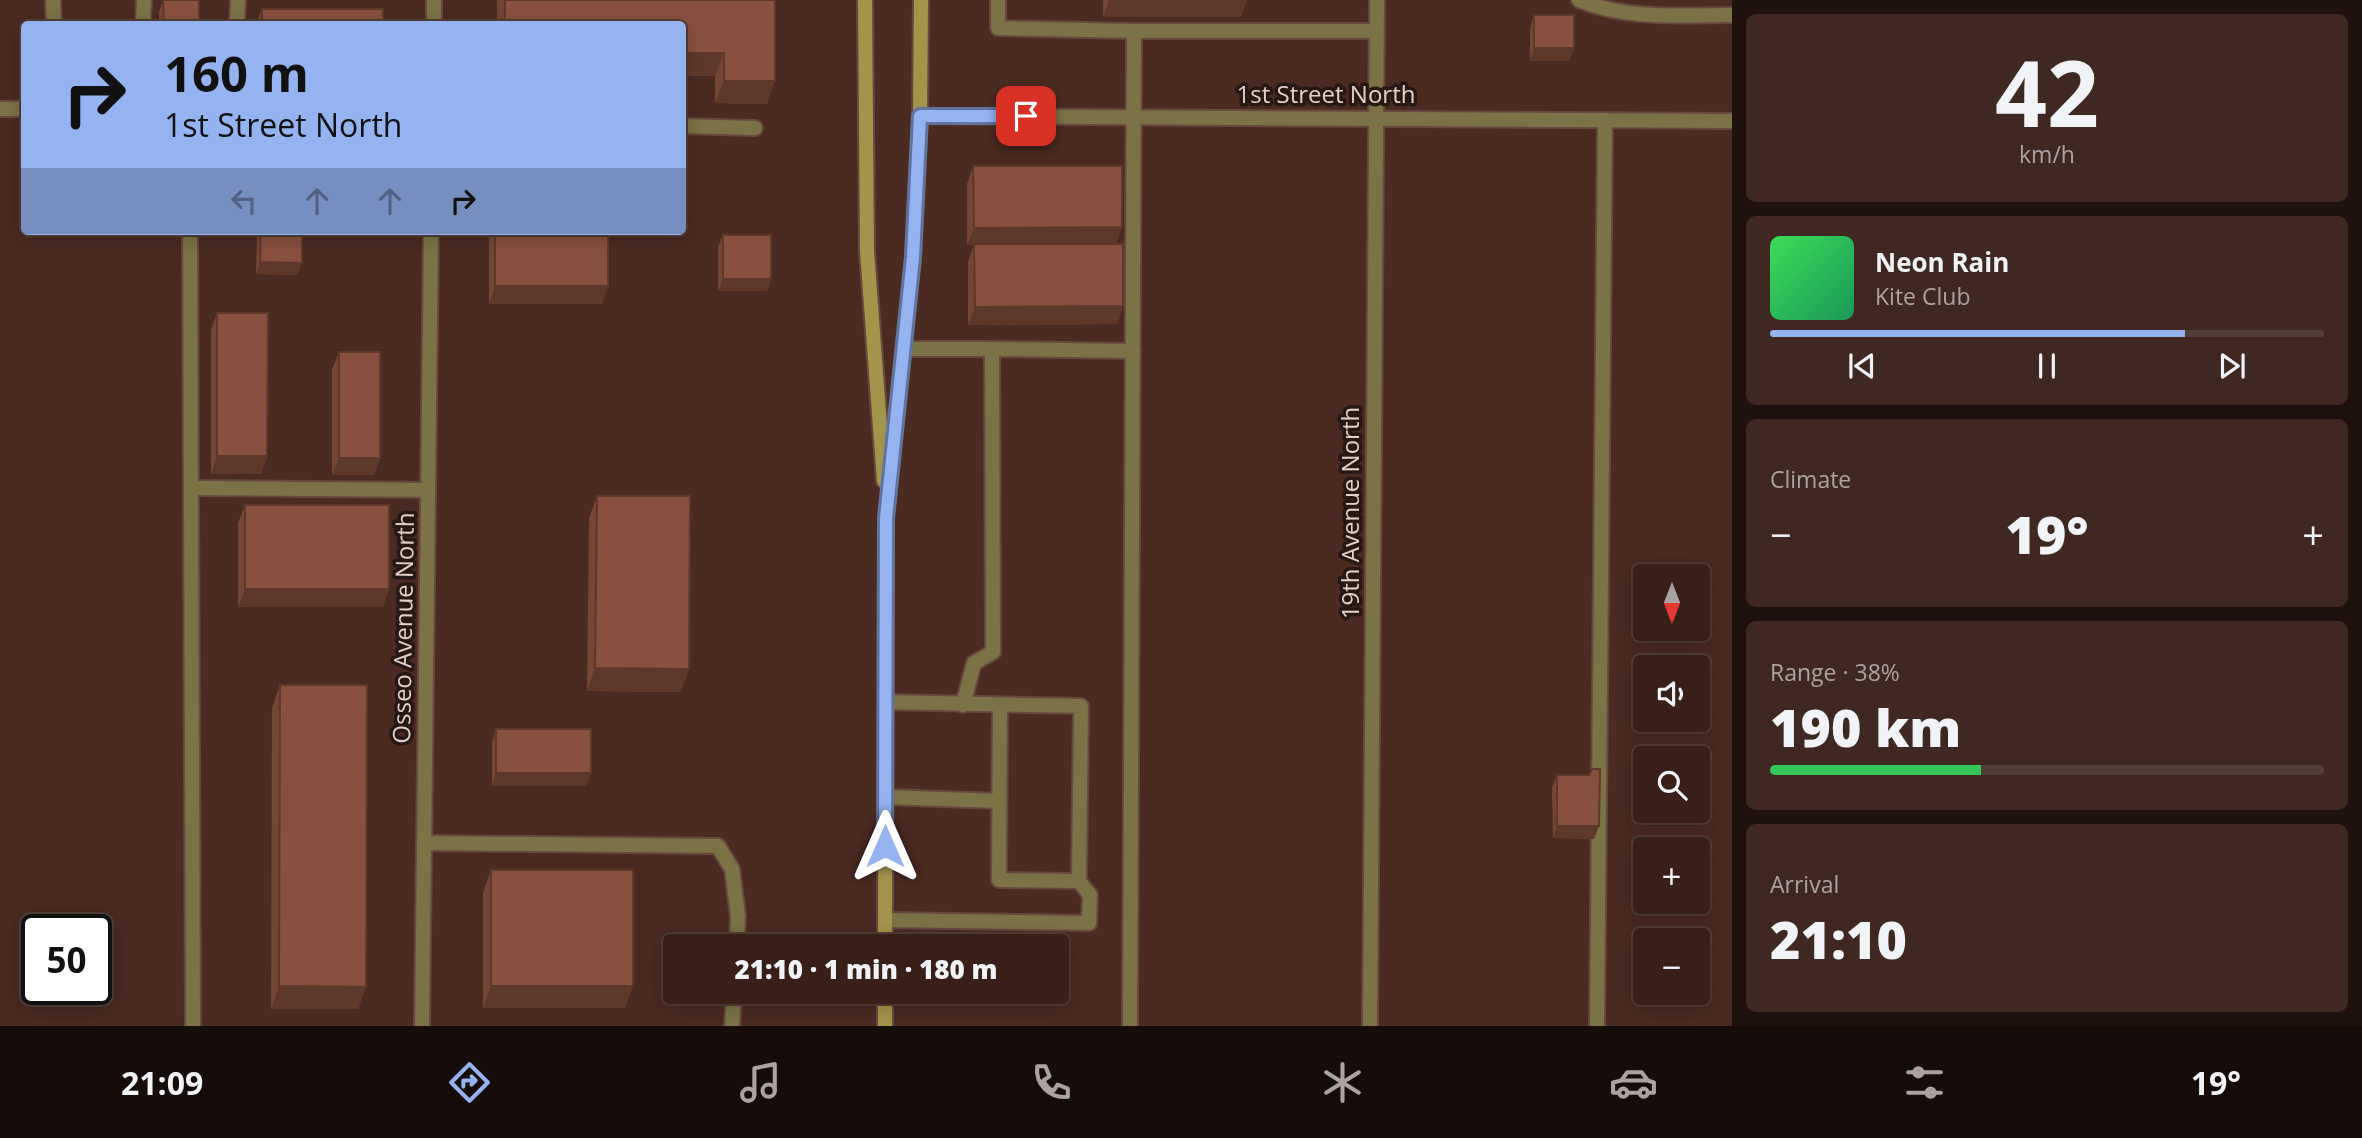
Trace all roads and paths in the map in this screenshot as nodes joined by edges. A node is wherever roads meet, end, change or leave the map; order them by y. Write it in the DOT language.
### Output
graph roads {
  1 [pos="53,0"];
  2 [pos="144,0"];
  3 [pos="238,0"];
  4 [pos="434,0"];
  5 [pos="865,0"];
  6 [pos="921,0"];
  7 [pos="998,0"];
  8 [pos="1377,0"];
  9 [pos="1579,0"];
  10 [pos="1732,15"];
  11 [pos="54,21"];
  12 [pos="143,21"];
  13 [pos="237,21"];
  14 [pos="434,21"];
  15 [pos="1134,31"];
  16 [pos="1376,31"];
  17 [pos="0,108"];
  18 [pos="21,108"];
  19 [pos="920,116"];
  20 [pos="1134,117"];
  21 [pos="1376,118"];
  22 [pos="1605,120"];
  23 [pos="1732,121"];
  24 [pos="686,126"];
  25 [pos="755,128"];
  26 [pos="190,235"];
  27 [pos="431,235"];
  28 [pos="904,349"];
  29 [pos="992,349"];
  30 [pos="1133,351"];
  31 [pos="191,488"];
  32 [pos="428,490"];
  33 [pos="886,518"];
  34 [pos="886,702"];
  35 [pos="963,705"];
  36 [pos="1000,706"];
  37 [pos="886,797"];
  38 [pos="999,801"];
  39 [pos="424,843"];
  40 [pos="1079,881"];
  41 [pos="885,920"];
  42 [pos="737,934"];
  43 [pos="885,934"];
  44 [pos="733,1004"];
  45 [pos="885,1004"];
  46 [pos="193,1026"];
  47 [pos="422,1026"];
  48 [pos="732,1026"];
  49 [pos="885,1026"];
  50 [pos="1130,1026"];
  51 [pos="1370,1026"];
  52 [pos="1597,1026"];
  1 -- 11 [label="street"];
  2 -- 12 [label="street"];
  3 -- 13 [label="street"];
  4 -- 14 [label="street"];
  5 -- 33 [label="main road"];
  6 -- 19 [label="main road"];
  7 -- 15 [label="street"];
  8 -- 16 [label="street, 19th Avenue North"];
  9 -- 10 [label="street"];
  15 -- 16 [label="street"];
  15 -- 20 [label="street"];
  16 -- 21 [label="street, 19th Avenue North"];
  17 -- 18 [label="street"];
  19 -- 20 [label="street, 1st Street North"];
  19 -- 28 [label="main road"];
  20 -- 21 [label="street, 1st Street North"];
  20 -- 30 [label="street"];
  21 -- 22 [label="street, 1st Street North"];
  21 -- 51 [label="street, 19th Avenue North"];
  22 -- 23 [label="street, 1st Street North"];
  22 -- 52 [label="street"];
  24 -- 25 [label="street"];
  26 -- 31 [label="street"];
  27 -- 32 [label="street, Osseo Avenue North"];
  28 -- 29 [label="street"];
  28 -- 33 [label="main road"];
  29 -- 30 [label="street"];
  29 -- 35 [label="street"];
  30 -- 50 [label="street"];
  31 -- 32 [label="street"];
  31 -- 46 [label="street"];
  32 -- 39 [label="street, Osseo Avenue North"];
  33 -- 34 [label="main road"];
  34 -- 35 [label="street"];
  34 -- 37 [label="main road"];
  35 -- 36 [label="street"];
  36 -- 38 [label="street"];
  36 -- 40 [label="street"];
  37 -- 38 [label="street"];
  37 -- 41 [label="main road"];
  38 -- 40 [label="street"];
  39 -- 42 [label="street"];
  39 -- 47 [label="street, Osseo Avenue North"];
  40 -- 41 [label="street"];
  41 -- 43 [label="main road"];
  44 -- 48 [label="street"];
  45 -- 49 [label="main road"];
}
